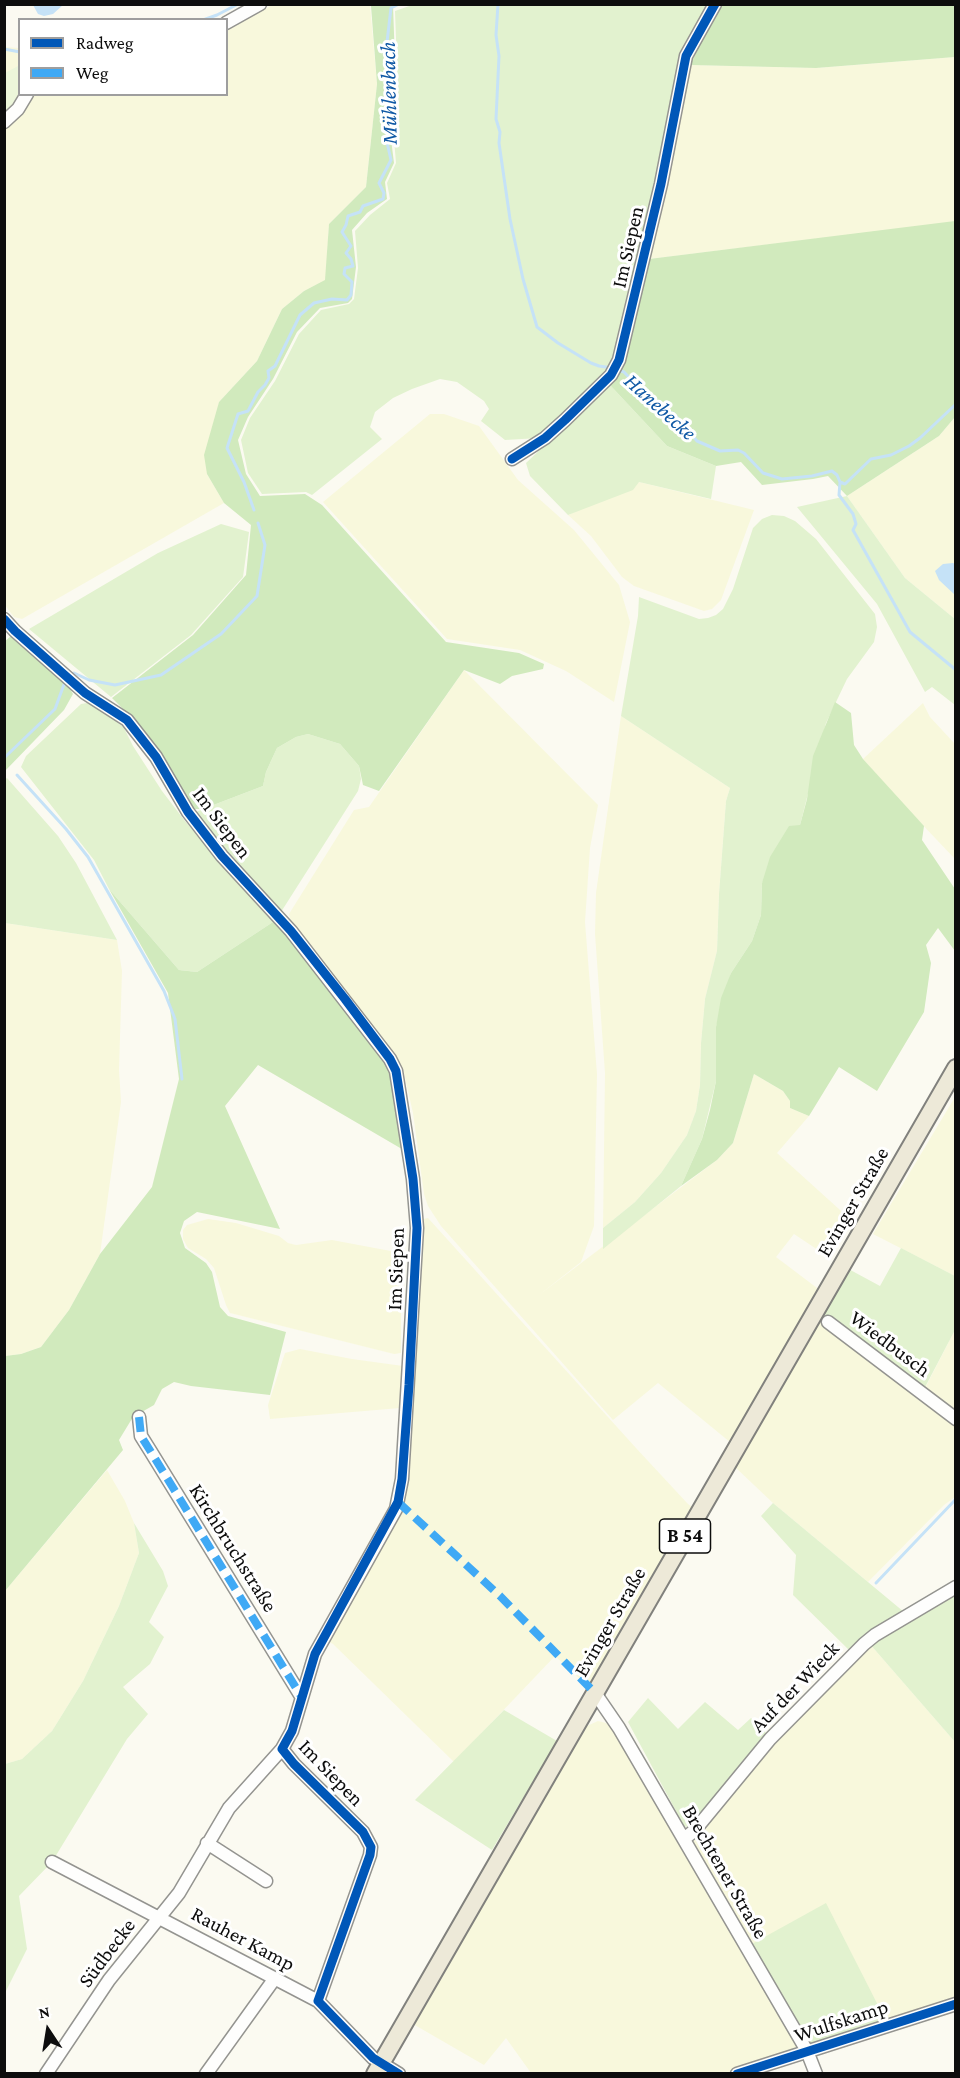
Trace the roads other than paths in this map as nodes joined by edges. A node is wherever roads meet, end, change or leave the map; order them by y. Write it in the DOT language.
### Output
graph roads {
  1 [pos="260,4"];
  2 [pos="715,4"];
  3 [pos="228,22"];
  4 [pos="26,96"];
  5 [pos="4,122"];
  6 [pos="512,459"];
  7 [pos="4,619"];
  8 [pos="956,1068"];
  9 [pos="828,1322"];
  10 [pos="139,1417"];
  11 [pos="956,1419"];
  12 [pos="956,1587"];
  13 [pos="595,1693"];
  14 [pos="301,1696"];
  15 [pos="282,1749"];
  16 [pos="684,1839"];
  17 [pos="207,1843"];
  18 [pos="52,1862"];
  19 [pos="266,1881"];
  20 [pos="160,1917"];
  21 [pos="275,1978"];
  22 [pos="318,2001"];
  23 [pos="956,2004"];
  24 [pos="807,2052"];
  25 [pos="378,2069"];
  26 [pos="46,2073"];
  27 [pos="206,2073"];
  28 [pos="399,2073"];
  29 [pos="737,2073"];
  30 [pos="816,2073"];
  1 -- 3 [label="street"];
  2 -- 6 [label="street, Im Siepen"];
  4 -- 5 [label="street"];
  7 -- 14 [label="street, Im Siepen"];
  8 -- 13 [label="main road, Evinger Straße / B 54"];
  9 -- 11 [label="street, Wiedbusch"];
  10 -- 14 [label="street, Kirchbruchstraße"];
  12 -- 16 [label="street, Auf der Wieck"];
  13 -- 16 [label="street, Brechtener Straße"];
  13 -- 25 [label="main road, Evinger Straße / B 54"];
  14 -- 15 [label="street, Im Siepen"];
  15 -- 17 [label="street, Südbecke"];
  15 -- 22 [label="street, Im Siepen"];
  16 -- 24 [label="street, Brechtener Straße"];
  17 -- 19 [label="street"];
  17 -- 20 [label="street, Südbecke"];
  18 -- 20 [label="street, Rauher Kamp"];
  20 -- 21 [label="street, Rauher Kamp"];
  20 -- 26 [label="street, Südbecke"];
  21 -- 22 [label="street, Rauher Kamp"];
  21 -- 27 [label="street"];
  22 -- 25 [label="street, Rauher Kamp"];
  23 -- 24 [label="street, Wulfskamp"];
  24 -- 29 [label="street, Wulfskamp"];
  24 -- 30 [label="street, Brechtener Straße"];
  25 -- 28 [label="street, Rauher Kamp"];
}
